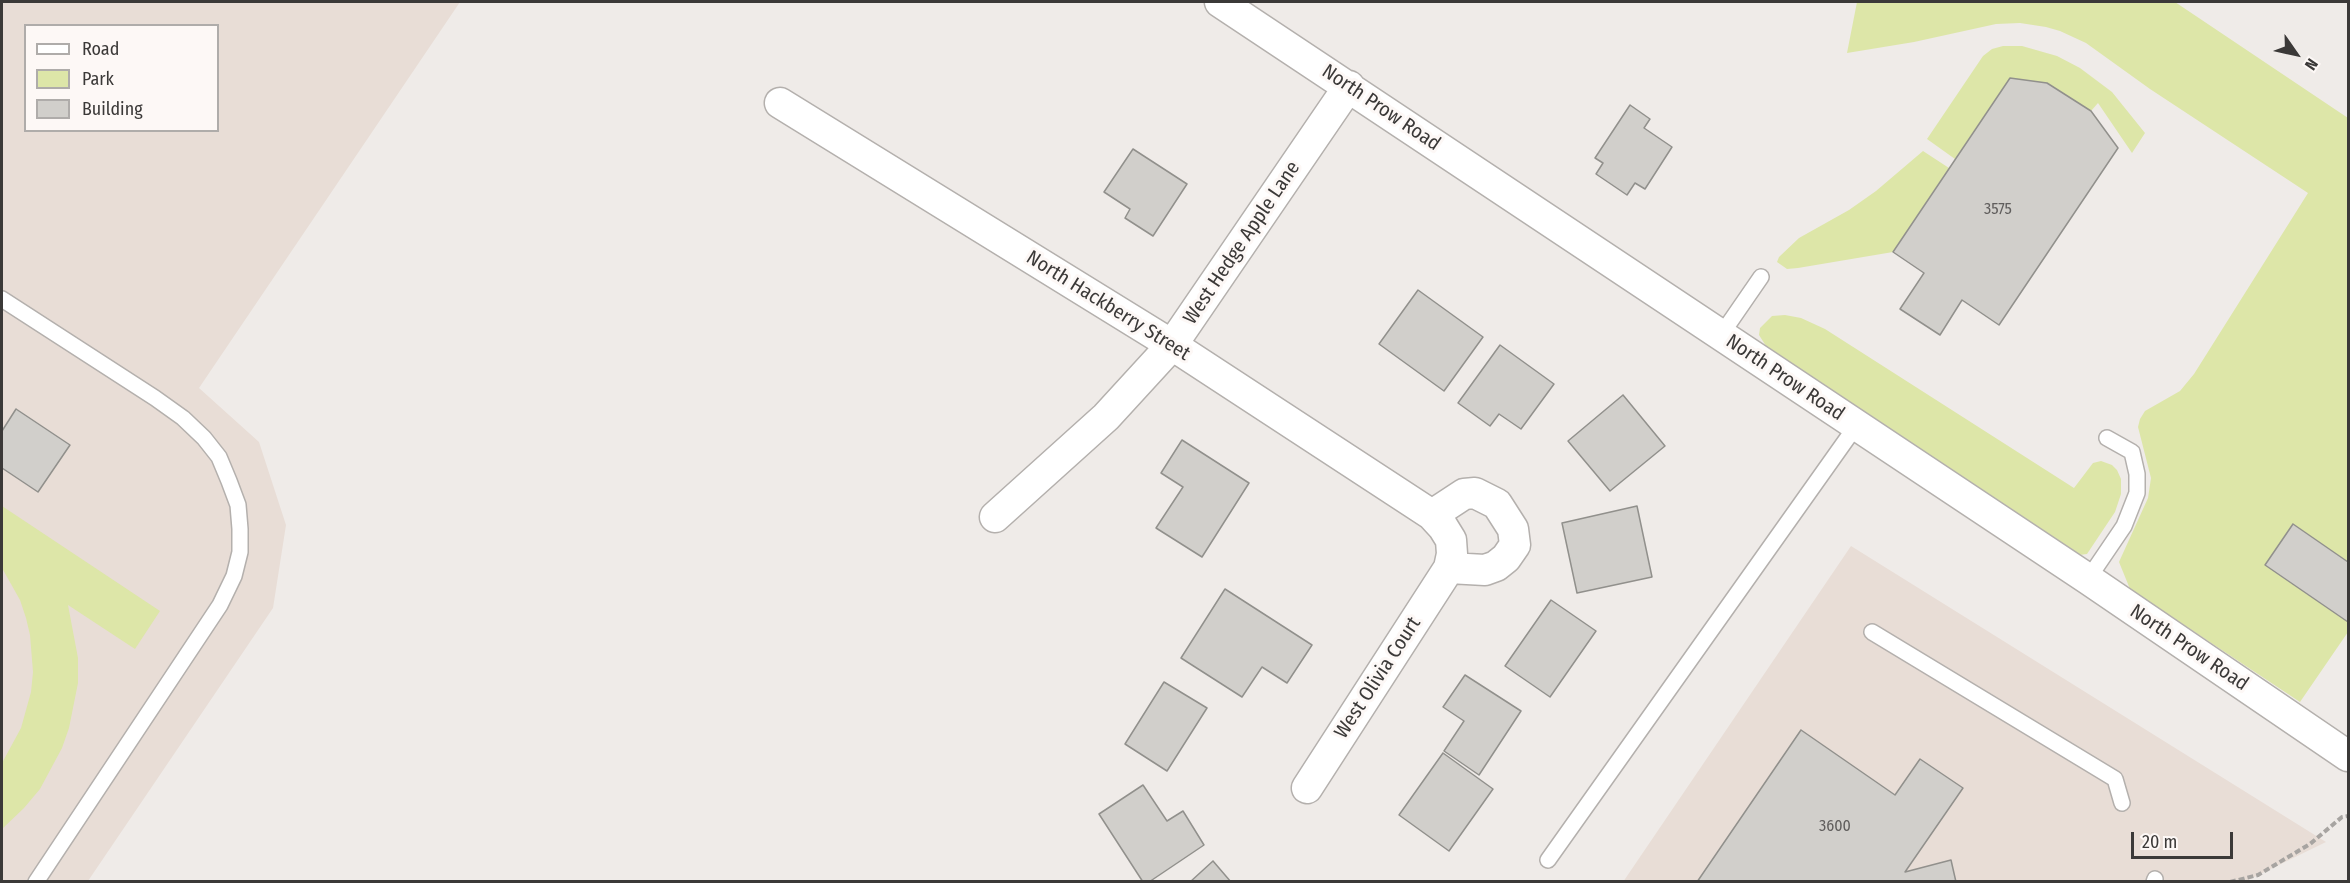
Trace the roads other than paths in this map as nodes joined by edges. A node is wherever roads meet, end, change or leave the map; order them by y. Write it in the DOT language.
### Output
graph roads {
  1 [pos="1220,2"];
  2 [pos="1349,86"];
  3 [pos="780,103"];
  4 [pos="1761,277"];
  5 [pos="2,299"];
  6 [pos="1721,335"];
  7 [pos="1172,345"];
  8 [pos="1856,426"];
  9 [pos="2108,438"];
  10 [pos="1432,515"];
  11 [pos="995,517"];
  12 [pos="1449,568"];
  13 [pos="2088,579"];
  14 [pos="1872,632"];
  15 [pos="2349,756"];
  16 [pos="1307,788"];
  17 [pos="2122,803"];
  18 [pos="1548,860"];
  19 [pos="36,882"];
  1 -- 2 [label="street, North Prow Road"];
  2 -- 6 [label="street, North Prow Road"];
  2 -- 7 [label="street, West Hedge Apple Lane"];
  3 -- 7 [label="street, North Hackberry Street"];
  4 -- 6 [label="lane"];
  5 -- 19 [label="lane"];
  6 -- 8 [label="street, North Prow Road"];
  7 -- 10 [label="street, North Hackberry Street"];
  7 -- 11 [label="street, West Hedge Apple Lane"];
  8 -- 13 [label="street, North Prow Road"];
  8 -- 18 [label="lane"];
  9 -- 13 [label="lane"];
  10 -- 12 [label="street, North Hackberry Street"];
  10 -- 12 [label="street"];
  12 -- 16 [label="street, West Olivia Court"];
  13 -- 15 [label="street, North Prow Road"];
  14 -- 17 [label="lane"];
}
